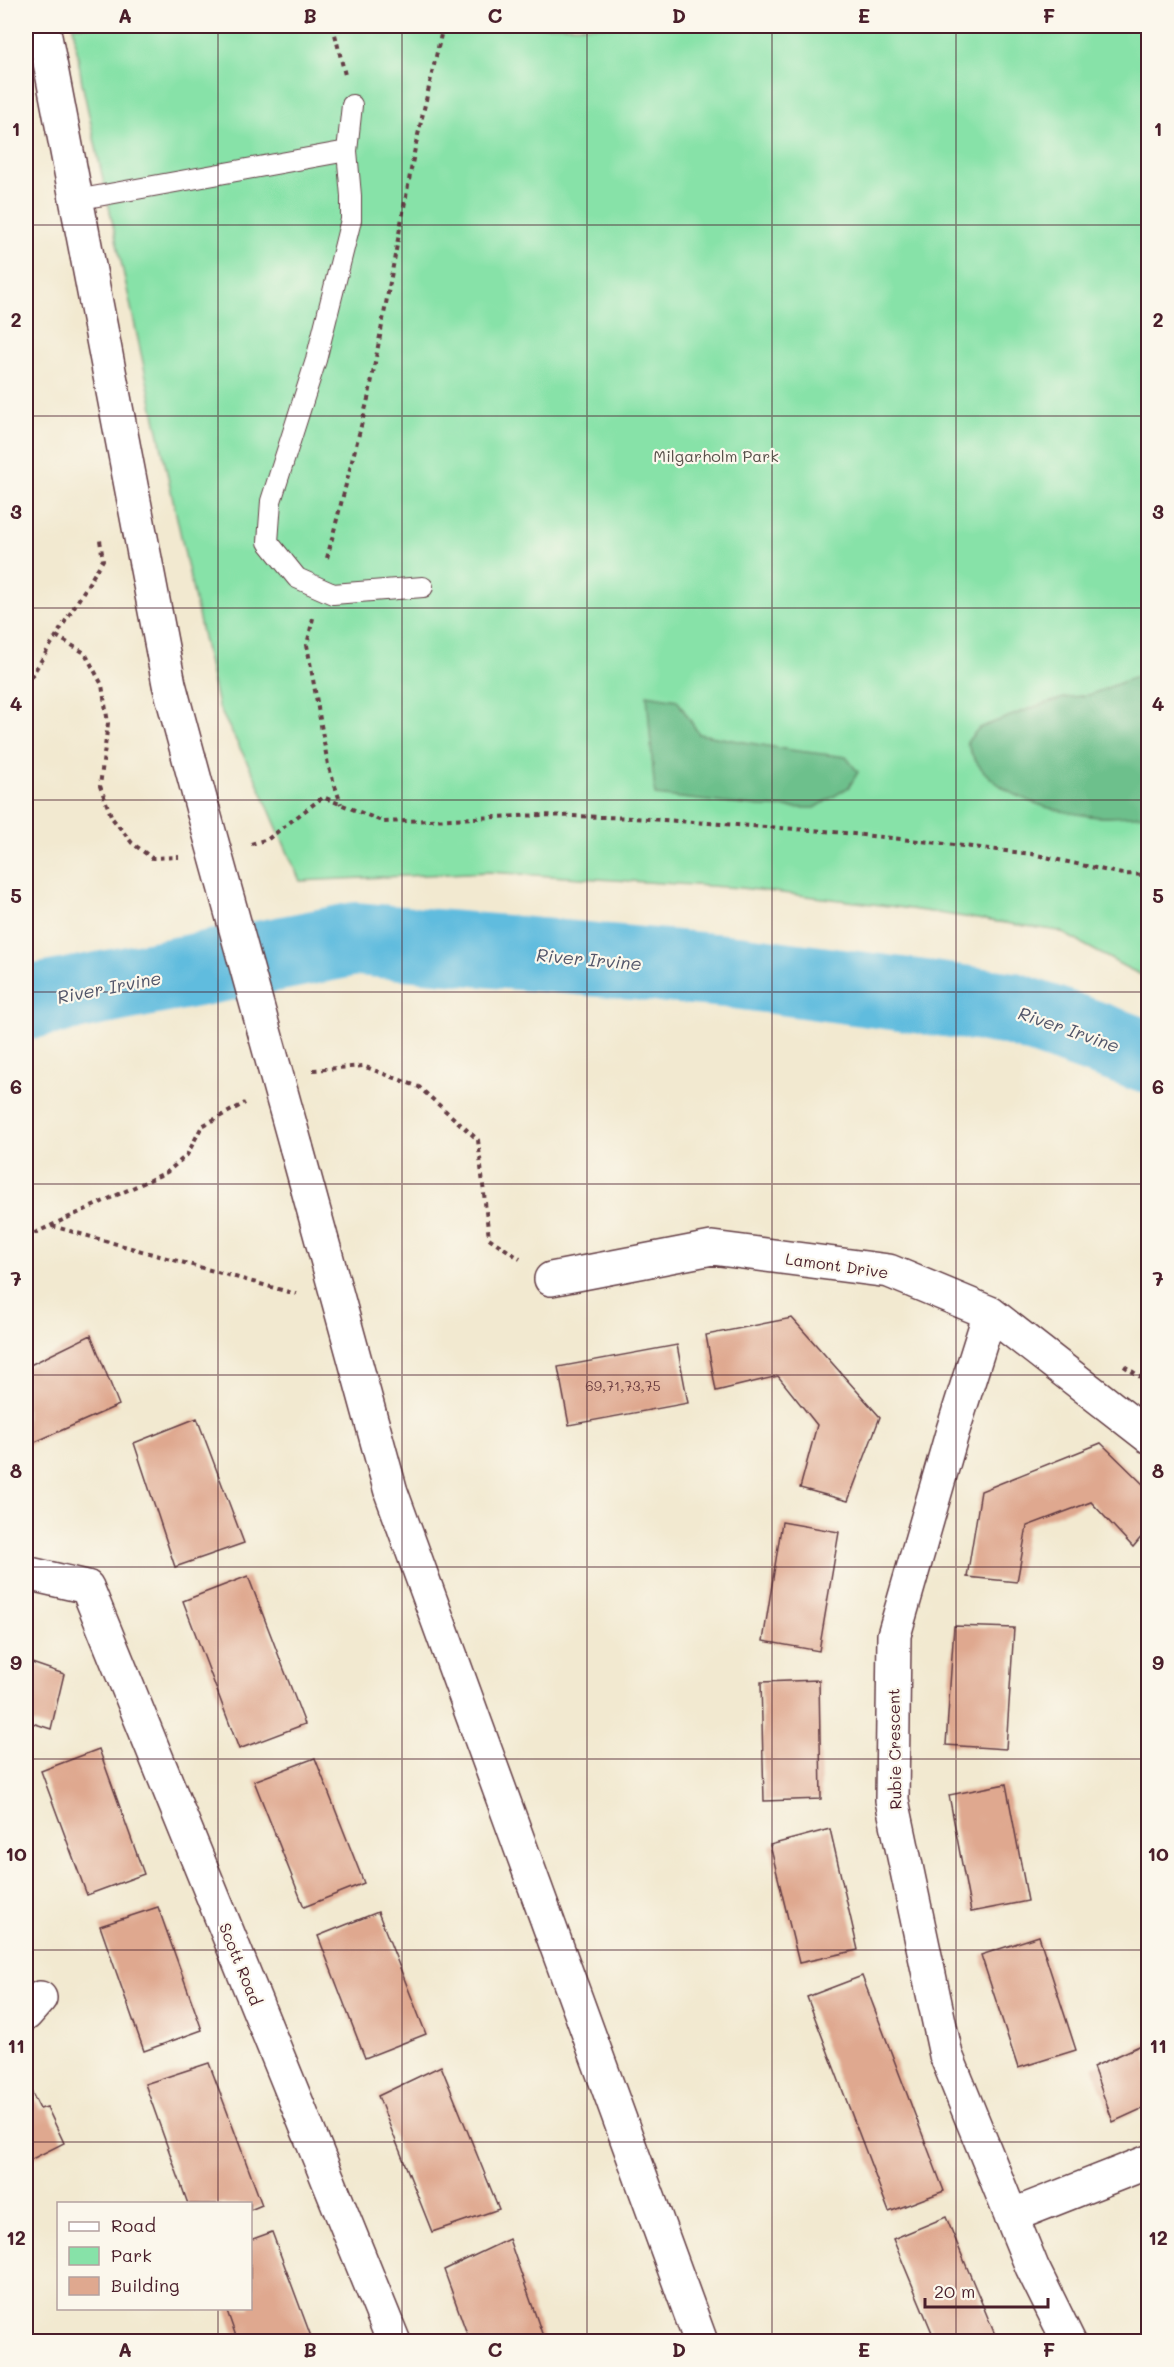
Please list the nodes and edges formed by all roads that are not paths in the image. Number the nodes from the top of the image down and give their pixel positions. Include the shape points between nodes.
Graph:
1 (43, 26) edge
2 (352, 105) road end
3 (347, 151) junction
4 (76, 200) junction
5 (423, 587) dead end
6 (551, 1279) dead end
7 (990, 1313) junction
8 (1149, 1436) edge
9 (26, 1573) edge
10 (1149, 2162) edge
11 (1011, 2216) junction
12 (394, 2342) edge
13 (701, 2342) edge
14 (1069, 2342) edge

1 - 4 street
2 - 3 lane
3 - 4 lane
3 - 5 lane via 351,220 316,360 271,501 268,542 297,578 333,594
4 - 13 street, bridge via 169,684 391,1492
6 - 7 street, Lamont Drive via 712,1248 890,1271
7 - 8 street, Lamont Drive
7 - 11 street, Rubie Crescent via 894,1635 892,1800 946,2055
9 - 12 street, Scott Road via 87,1587
10 - 11 street
11 - 14 street, Rubie Crescent

